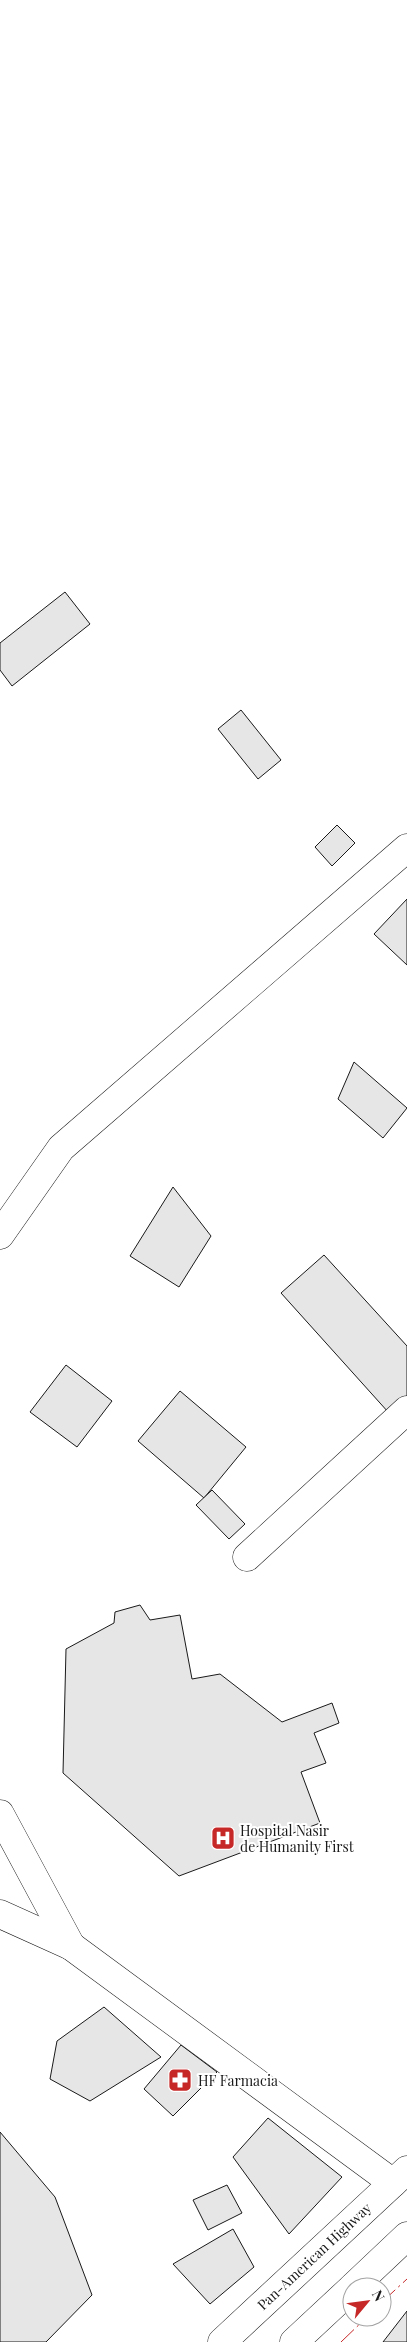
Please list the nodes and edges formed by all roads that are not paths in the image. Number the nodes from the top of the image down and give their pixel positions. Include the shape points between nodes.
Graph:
1 (407, 848) edge
2 (0, 1234) edge
3 (407, 1410) edge
4 (247, 1558) dead end
5 (0, 1814) edge
6 (0, 1914) edge
7 (71, 1946) junction
8 (400, 2177) edge
9 (407, 2236) edge
10 (363, 2277) edge
11 (342, 2296) edge
12 (222, 2342) edge
13 (294, 2342) edge

1 - 2 main road via 61,1148
3 - 4 main road
5 - 7 main road
6 - 7 main road
7 - 8 main road
8 - 12 main road, Pan-American Highway
9 - 10 main road
11 - 13 main road

